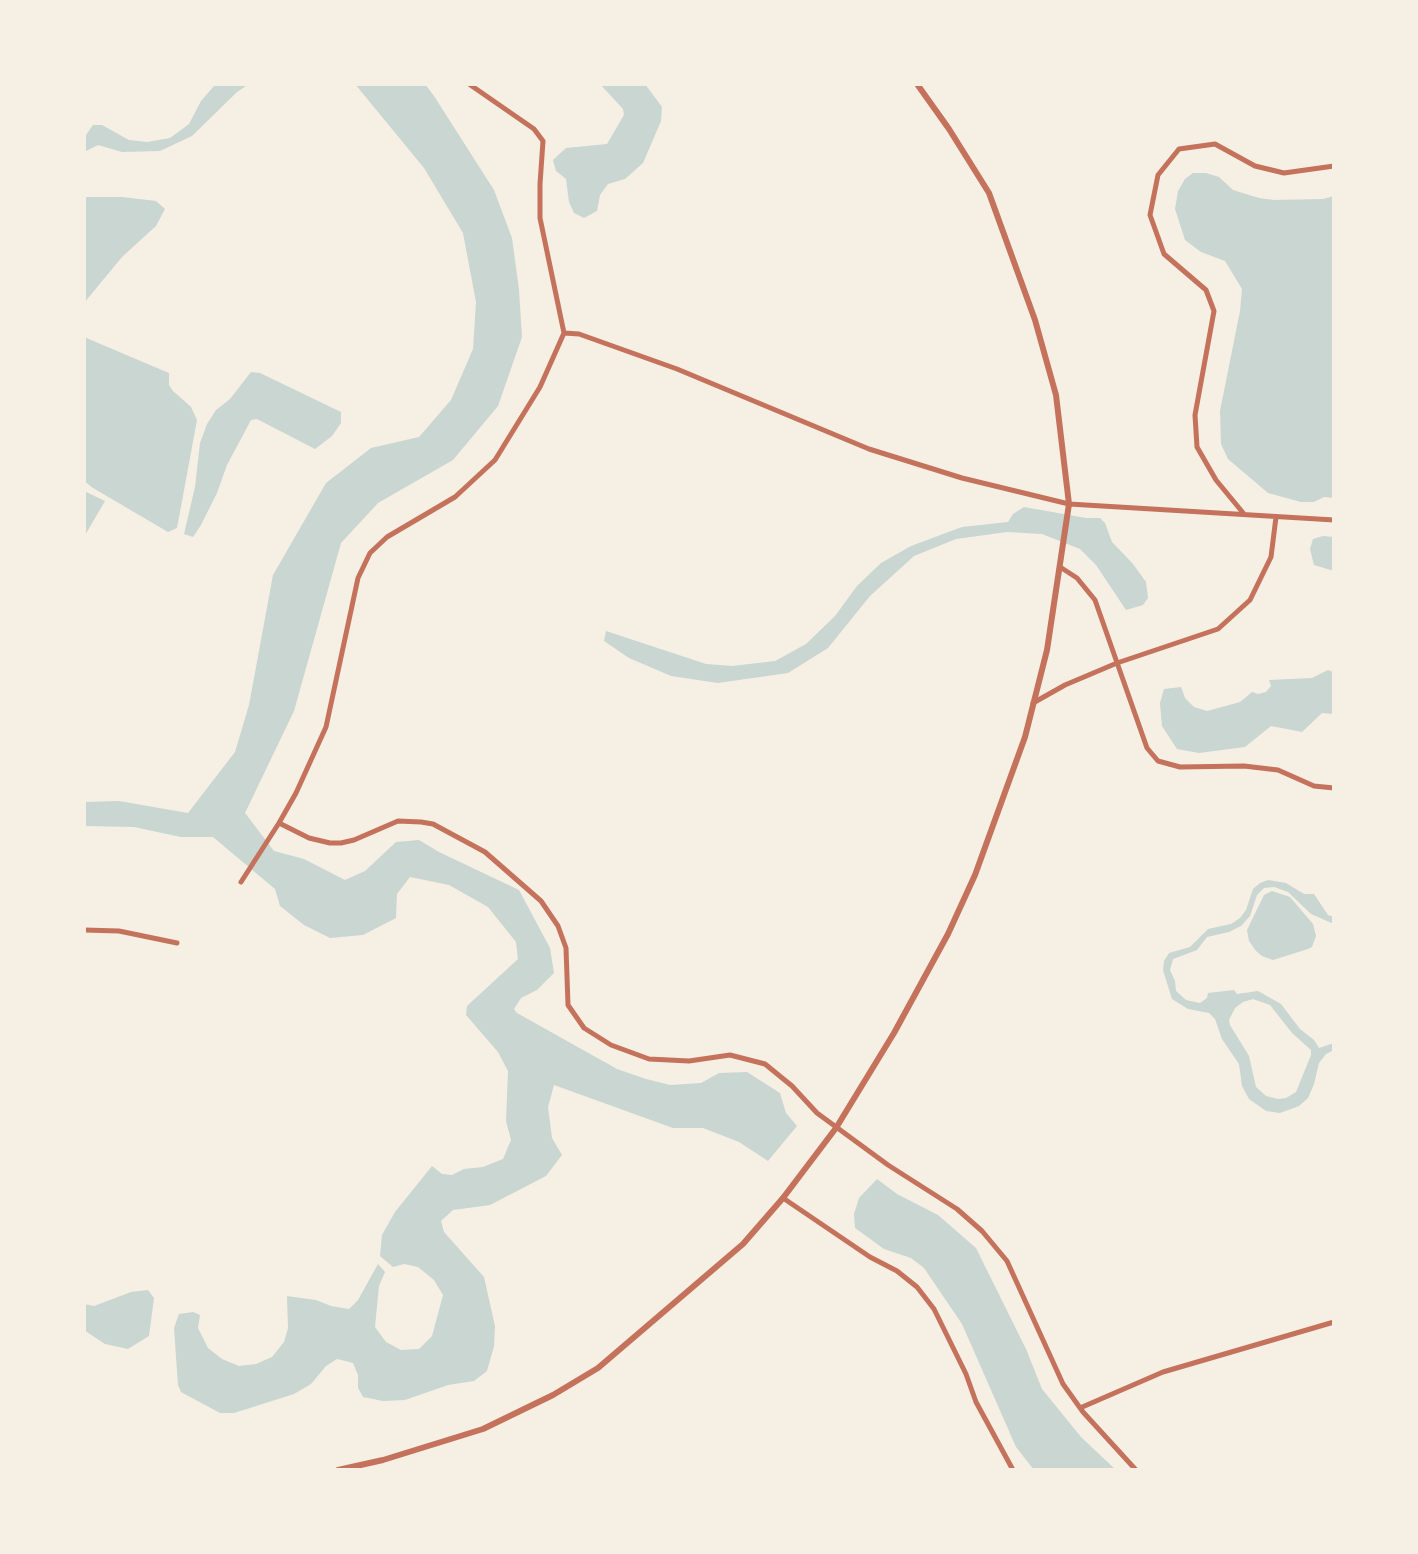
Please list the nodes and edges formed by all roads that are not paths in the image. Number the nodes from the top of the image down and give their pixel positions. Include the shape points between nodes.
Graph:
1 (469, 84) edge
2 (917, 84) edge
3 (1334, 166) edge
4 (564, 333) junction
5 (1069, 504) junction
6 (1244, 514) junction
7 (1276, 517) junction
8 (1334, 520) edge
9 (1060, 567) junction
10 (1117, 663) junction
11 (1033, 703) junction
12 (1334, 788) edge
13 (279, 822) junction
14 (241, 882) dead end
15 (84, 930) edge
16 (177, 943) dead end
17 (836, 1128) junction
18 (783, 1198) junction
19 (1334, 1322) edge
20 (1080, 1408) junction
21 (338, 1470) edge
22 (1013, 1470) edge
23 (1136, 1470) edge

1 - 4 street via 534,129 542,141 540,218
2 - 5 street via 989,193 1035,320 1056,395
3 - 6 street via 1284,173 1255,166 1215,144 1179,149 1158,175 1150,215 1164,254 1206,290 1214,311 1195,415 1197,447
4 - 5 street via 579,334 677,369 869,449
4 - 13 street via 540,387 495,460 455,498 387,537 370,553 358,578 326,727
5 - 6 street
5 - 9 street
6 - 7 street
7 - 8 street
7 - 10 street via 1271,557 1250,600 1218,629
9 - 10 street via 1077,578 1095,600
9 - 11 street
10 - 11 street
10 - 12 street via 1147,748 1158,761 1180,767 1278,770 1314,786
11 - 17 street via 998,815 953,923
13 - 14 street
13 - 17 street via 330,843 398,821 421,822 485,852 541,901 558,926 566,948 568,1005 583,1028 649,1059 730,1055 765,1064
15 - 16 street via 119,931
17 - 18 street
17 - 20 street via 957,1209 982,1231 1007,1261 1056,1371
18 - 21 street via 743,1244 598,1368 483,1429
18 - 22 street via 917,1287 934,1309
19 - 20 street via 1163,1372
20 - 23 street

